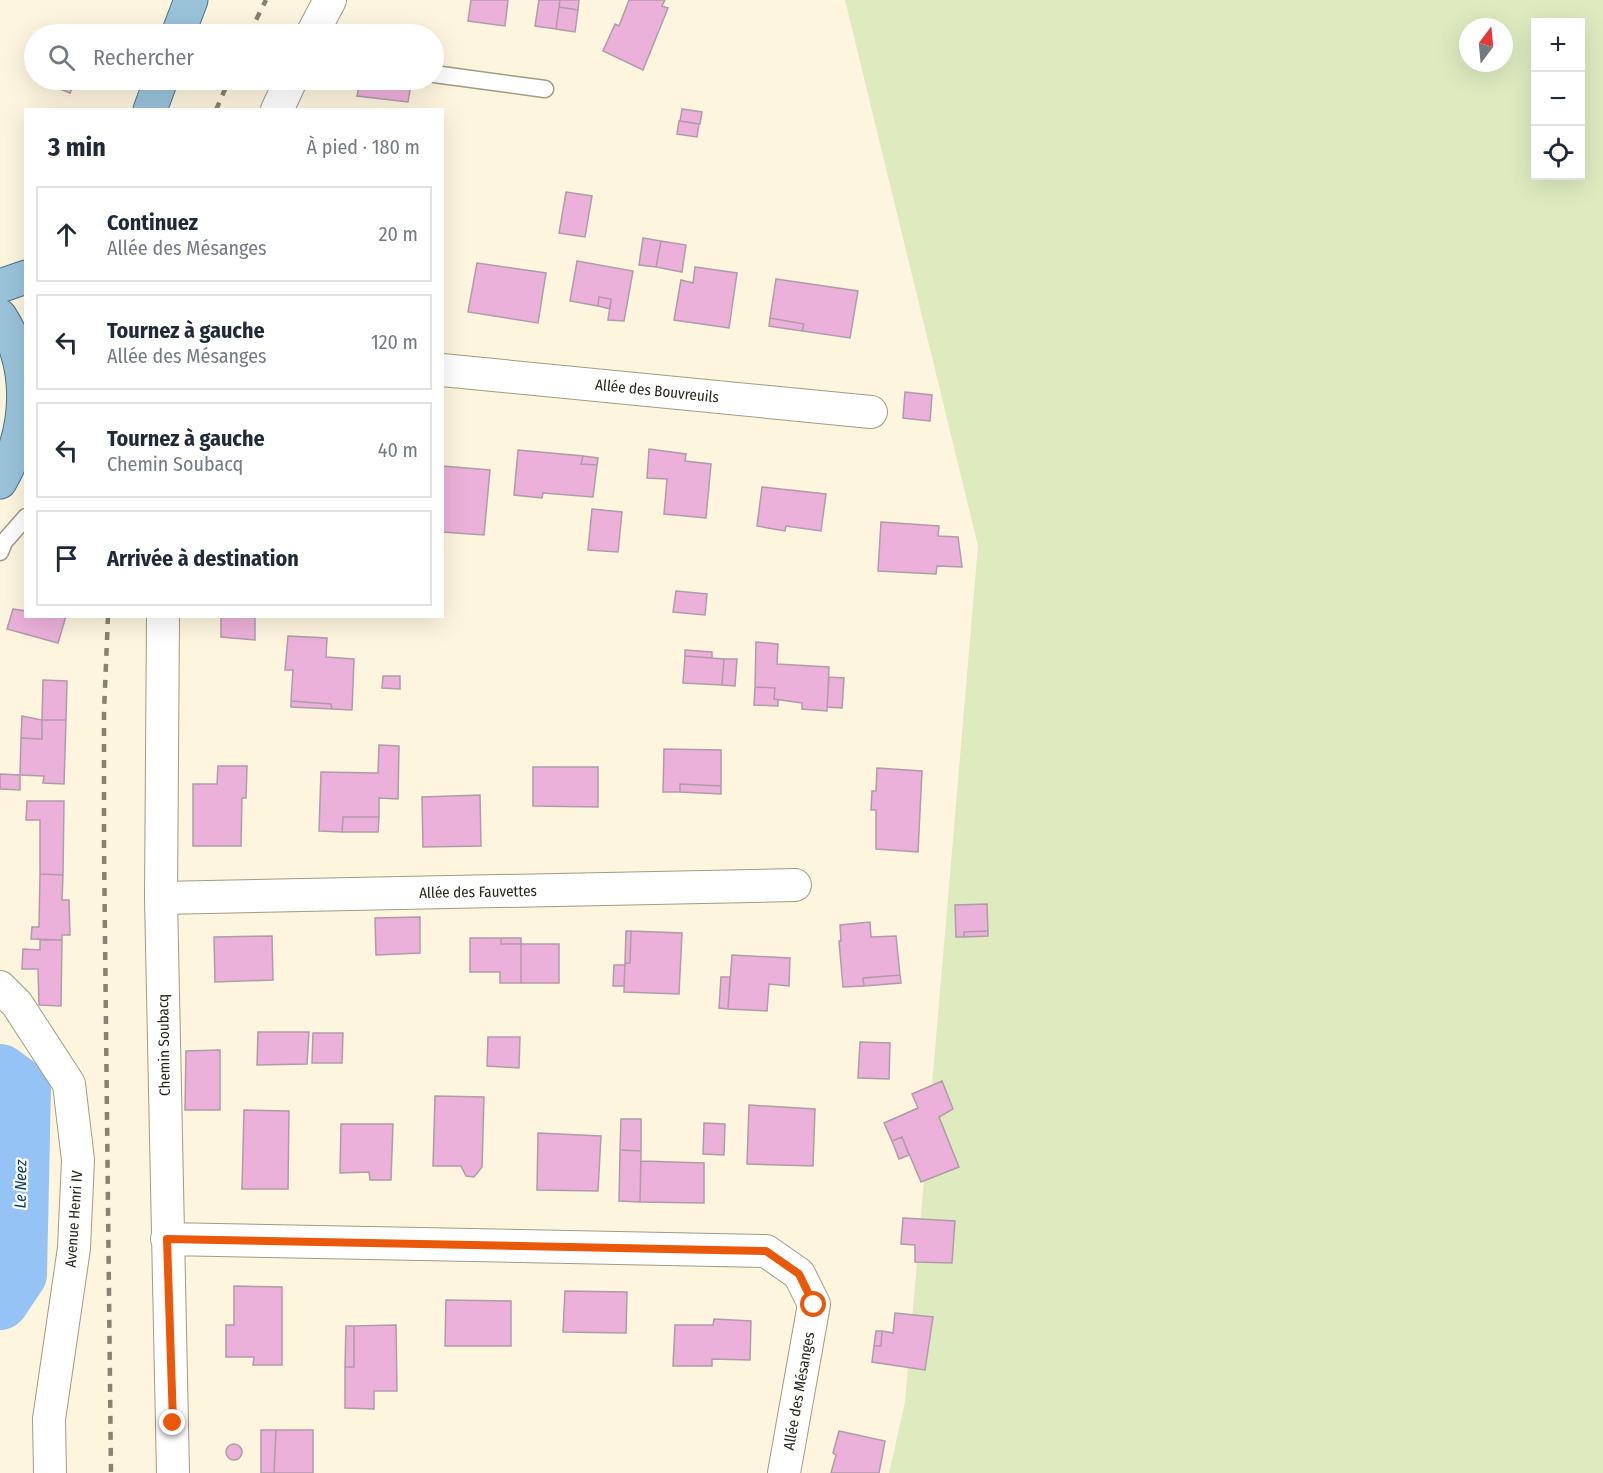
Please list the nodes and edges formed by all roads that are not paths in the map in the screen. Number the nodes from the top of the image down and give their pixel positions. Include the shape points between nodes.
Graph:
1 (191, 0) edge
2 (330, 0) edge
3 (182, 24) edge
4 (317, 24) edge
5 (444, 75) edge
6 (545, 89) dead end
7 (157, 90) edge
8 (286, 90) edge
9 (151, 108) edge
10 (278, 108) edge
11 (24, 277) edge
12 (0, 286) edge
13 (0, 316) edge
14 (444, 370) edge
15 (24, 371) edge
16 (24, 405) edge
17 (871, 412) dead end
18 (23, 433) edge
19 (0, 482) edge
20 (24, 520) edge
21 (0, 552) edge
22 (163, 618) edge
23 (795, 885) dead end
24 (161, 898) junction
25 (0, 987) edge
26 (167, 1239) junction
27 (780, 1471) edge
28 (50, 1473) edge
29 (173, 1473) edge

1 - 3 main road
2 - 4 street
5 - 6 lane
7 - 9 main road
8 - 10 street
11 - 12 main road
13 - 15 main road via 18,350
14 - 17 street, Allée des Bouvreuils
16 - 18 main road
18 - 19 main road
20 - 21 lane
22 - 24 street, Chemin Soubacq
23 - 24 street, Allée des Fauvettes
24 - 26 street, Chemin Soubacq
25 - 28 street, Avenue Henri IV via 17,1004 69,1084 78,1160 74,1248 49,1419
26 - 27 street, Allée des Mésanges via 766,1251 799,1274 814,1305
26 - 29 street, Chemin Soubacq

